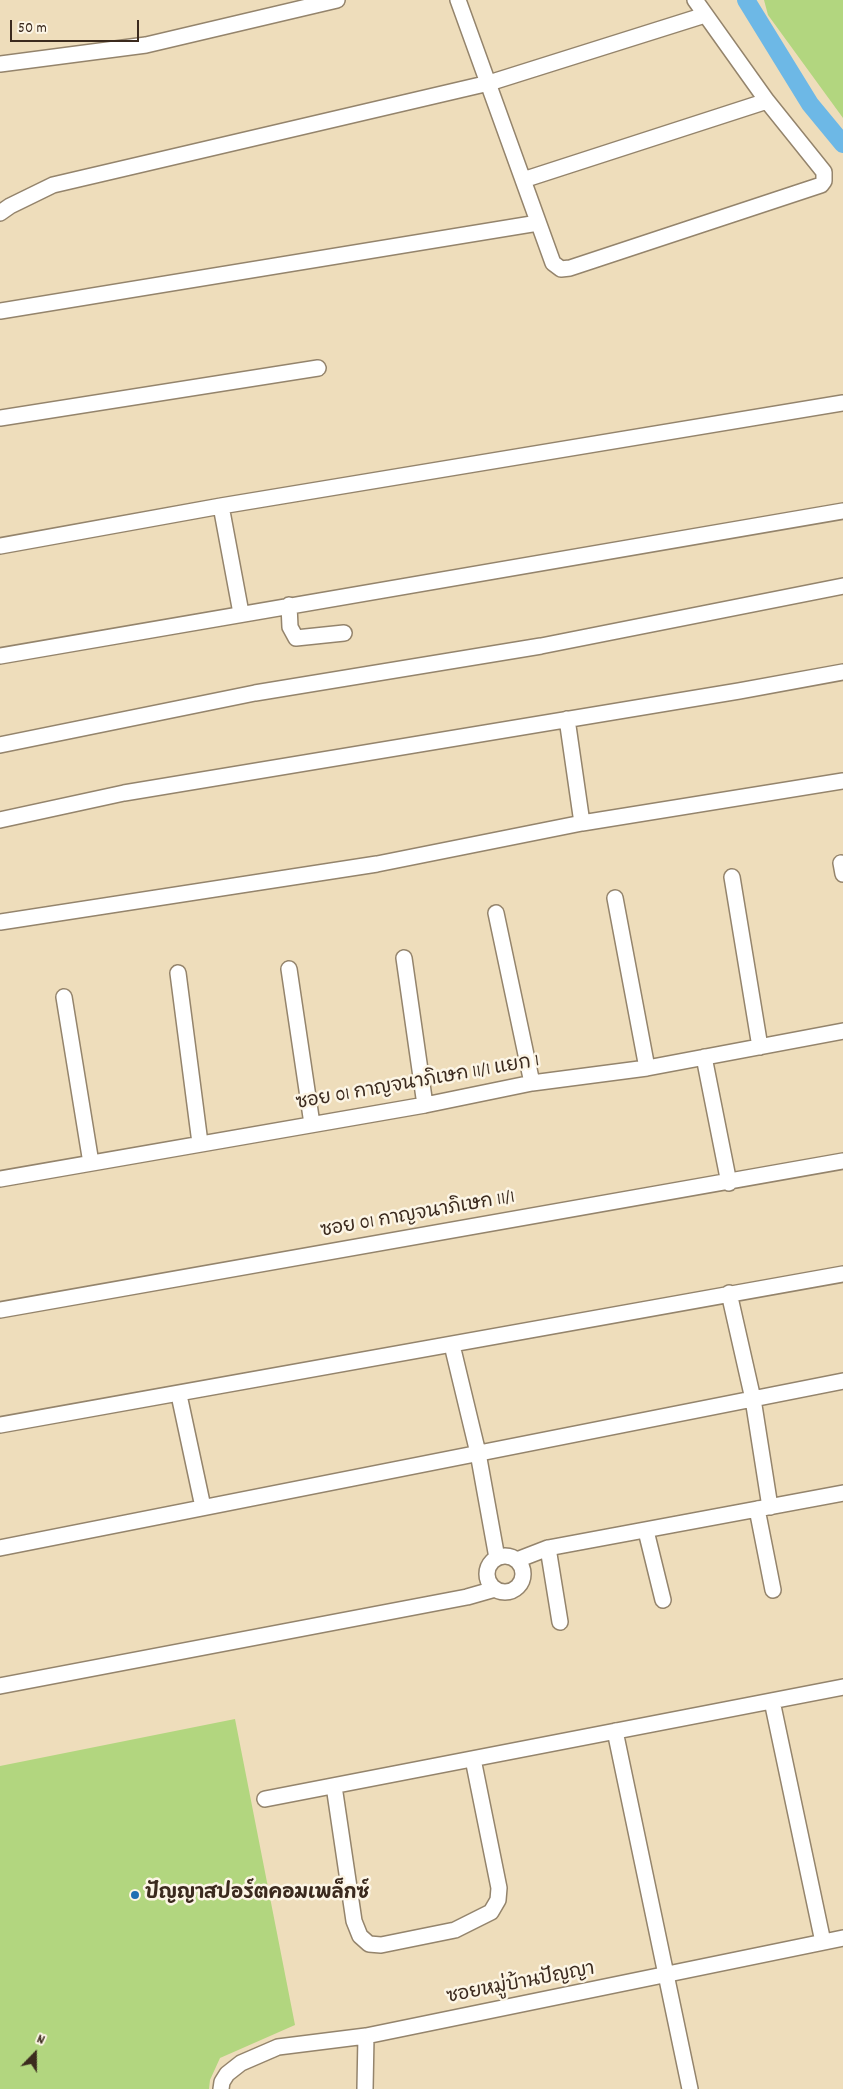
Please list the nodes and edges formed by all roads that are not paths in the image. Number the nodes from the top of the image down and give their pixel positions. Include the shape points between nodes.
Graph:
1 (337, 0) edge
2 (458, 0) edge
3 (695, 0) edge
4 (705, 15) junction
5 (0, 64) edge
6 (488, 83) junction
7 (767, 101) junction
8 (523, 180) junction
9 (0, 213) edge
10 (538, 223) junction
11 (0, 311) edge
12 (318, 368) dead end
13 (843, 403) edge
14 (0, 418) edge
15 (222, 506) junction
16 (843, 511) edge
17 (0, 546) edge
18 (843, 586) edge
19 (288, 605) junction
20 (241, 613) junction
21 (344, 634) dead end
22 (0, 656) edge
23 (843, 672) edge
24 (567, 720) junction
25 (0, 745) edge
26 (843, 781) edge
27 (0, 820) edge
28 (582, 823) junction
29 (732, 877) dead end
30 (615, 898) dead end
31 (496, 913) dead end
32 (0, 922) edge
33 (404, 958) dead end
34 (290, 969) dead end
35 (178, 973) dead end
36 (64, 997) dead end
37 (843, 1031) edge
38 (760, 1047) junction
39 (704, 1058) junction
40 (647, 1068) junction
41 (532, 1083) junction
42 (425, 1105) junction
43 (312, 1124) junction
44 (200, 1143) junction
45 (843, 1161) edge
46 (91, 1164) junction
47 (0, 1179) edge
48 (729, 1183) junction
49 (843, 1274) edge
50 (729, 1293) junction
51 (0, 1310) edge
52 (452, 1346) junction
53 (843, 1381) edge
54 (179, 1395) junction
55 (753, 1398) junction
56 (0, 1425) edge
57 (478, 1453) junction
58 (843, 1492) edge
59 (203, 1507) junction
60 (763, 1508) junction
61 (646, 1531) junction
62 (0, 1548) edge
63 (548, 1548) junction
64 (497, 1558) junction
65 (516, 1560) junction
66 (495, 1588) junction
67 (773, 1590) dead end
68 (663, 1600) dead end
69 (560, 1622) dead end
70 (0, 1686) edge
71 (843, 1687) edge
72 (772, 1701) junction
73 (615, 1731) junction
74 (472, 1759) junction
75 (334, 1786) junction
76 (265, 1799) dead end
77 (843, 1938) edge
78 (823, 1942) junction
79 (667, 1976) junction
80 (366, 2036) junction
81 (221, 2089) edge
82 (365, 2089) edge
83 (690, 2089) edge

1 - 5 street via 146,45
2 - 6 street
3 - 4 street
4 - 6 street
4 - 7 street
6 - 8 street
6 - 9 street via 53,186
7 - 8 street
7 - 10 street via 824,172 821,185 570,268 561,269 553,263
8 - 10 street
10 - 11 street
12 - 14 street
13 - 15 street
15 - 17 street
15 - 20 street
16 - 19 street
18 - 25 street via 541,646 255,693
19 - 20 street
19 - 21 street via 290,627 296,638
20 - 22 street
23 - 24 street
24 - 27 street via 124,793
24 - 28 street
26 - 28 street
28 - 32 street via 377,864
29 - 38 street
30 - 40 street
31 - 41 street
33 - 42 street
34 - 43 street
35 - 44 street
36 - 46 street
37 - 38 street, ซอย 01 กาญจนาภิเษก 11/1 แยก 1
38 - 39 street, ซอย 01 กาญจนาภิเษก 11/1 แยก 1
39 - 40 street, ซอย 01 กาญจนาภิเษก 11/1 แยก 1
39 - 48 street
40 - 41 street, ซอย 01 กาญจนาภิเษก 11/1 แยก 1
41 - 42 street, ซอย 01 กาญจนาภิเษก 11/1 แยก 1
42 - 43 street, ซอย 01 กาญจนาภิเษก 11/1 แยก 1
43 - 44 street, ซอย 01 กาญจนาภิเษก 11/1 แยก 1
44 - 46 street, ซอย 01 กาญจนาภิเษก 11/1 แยก 1
45 - 48 street, ซอย 01 กาญจนาภิเษก 11/1
46 - 47 street, ซอย 01 กาญจนาภิเษก 11/1 แยก 1
48 - 51 street, ซอย 01 กาญจนาภิเษก 11/1
49 - 50 street
50 - 52 street
50 - 55 street
52 - 54 street
52 - 57 street
53 - 55 street
54 - 56 street
54 - 59 street
55 - 57 street
55 - 60 street
57 - 59 street
57 - 64 street
58 - 60 street
59 - 62 street
60 - 61 street
60 - 67 street
61 - 63 street
61 - 68 street
63 - 65 street
63 - 69 street
64 - 65 street via 504,1556
64 - 66 street via 491,1562 487,1576
65 - 66 street via 522,1566 523,1574 517,1588 510,1591
66 - 70 street via 467,1597
71 - 72 street
72 - 73 street
72 - 78 street
73 - 74 street
73 - 79 street
74 - 75 street
74 - 75 street via 498,1900 491,1912 455,1930 381,1945 369,1944 360,1936 354,1921
75 - 76 street
77 - 78 street, ซอยหมู่บ้านปัญญา
78 - 79 street, ซอยหมู่บ้านปัญญา
79 - 80 street, ซอยหมู่บ้านปัญญา
79 - 83 street
80 - 81 street, ซอยหมู่บ้านปัญญา via 278,2047 241,2063 228,2074
80 - 82 street

